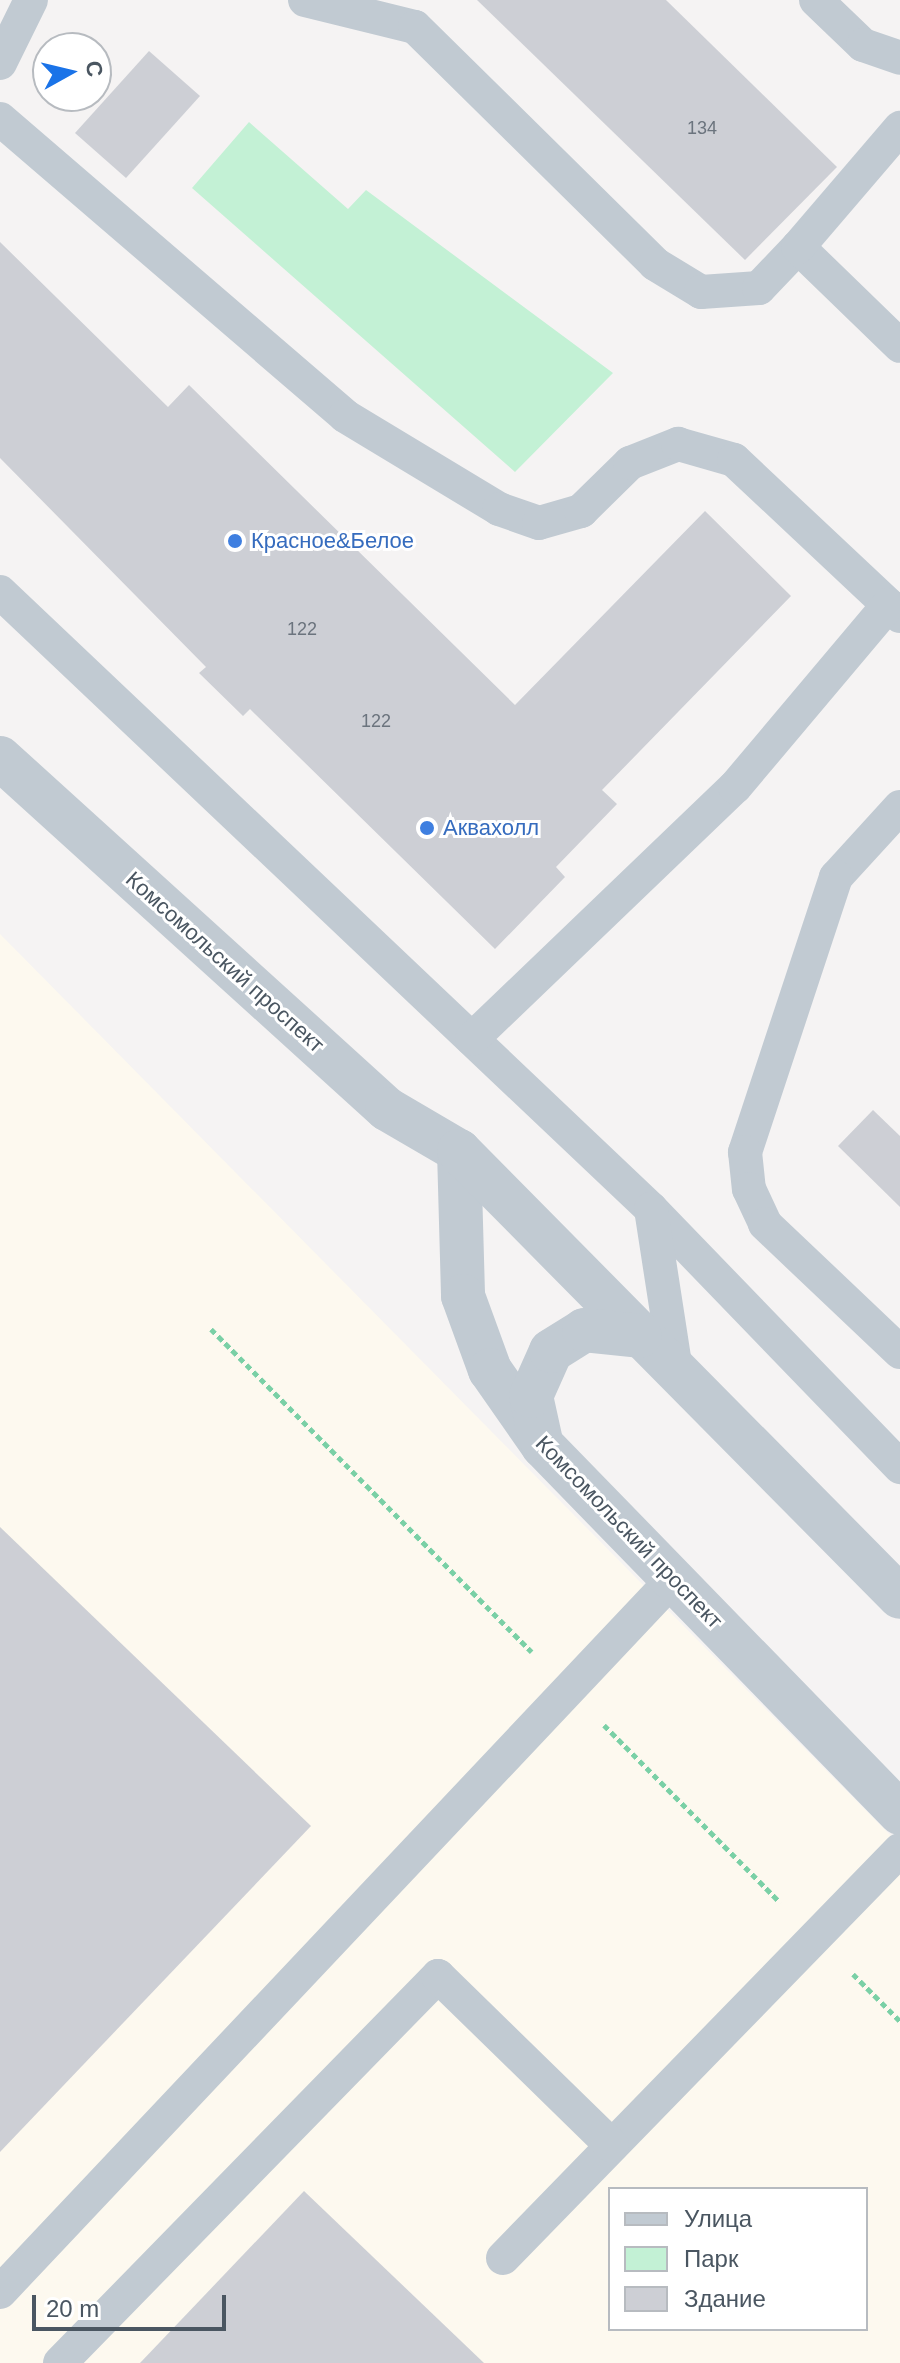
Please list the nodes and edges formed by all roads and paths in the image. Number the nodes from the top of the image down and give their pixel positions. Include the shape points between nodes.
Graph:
1 (31, 0) edge
2 (305, 0) edge
3 (816, 0) edge
4 (900, 58) edge
5 (0, 63) edge
6 (0, 119) edge
7 (900, 128) edge
8 (798, 247) junction
9 (900, 346) edge
10 (0, 592) edge
11 (894, 610) edge
12 (4, 769) edge
13 (900, 807) edge
14 (472, 1039) junction
15 (459, 1151) junction
16 (651, 1209) junction
17 (640, 1336) junction
18 (900, 1352) edge
19 (676, 1370) junction
20 (543, 1446) junction
21 (900, 1467) edge
22 (673, 1579) junction
23 (900, 1597) edge
24 (900, 1813) edge
25 (900, 1850) edge
26 (612, 2146) junction
27 (503, 2258) dead end
28 (0, 2292) edge
29 (60, 2363) edge

1 - 5 lane
2 - 8 lane via 415,27 655,264 701,292 759,288
3 - 4 lane via 863,45
6 - 11 lane via 345,416 499,509 539,523 581,511 630,463 678,444 734,460
7 - 8 lane
8 - 9 lane
10 - 14 lane
11 - 14 lane via 735,787
12 - 15 street, Комсомольский проспект via 387,1109
13 - 18 lane via 836,877 745,1152 749,1189 765,1224
14 - 16 lane
15 - 17 street, Комсомольский проспект
15 - 20 street, Комсомольский проспект via 463,1296 490,1370
16 - 19 lane
16 - 21 lane
17 - 19 street, Комсомольский проспект
17 - 20 street via 584,1330 551,1351 531,1396
19 - 23 street, Комсомольский проспект
20 - 22 street, Комсомольский проспект
22 - 24 street, Комсомольский проспект
22 - 28 lane
25 - 26 lane
26 - 27 lane
26 - 29 lane via 438,1976

